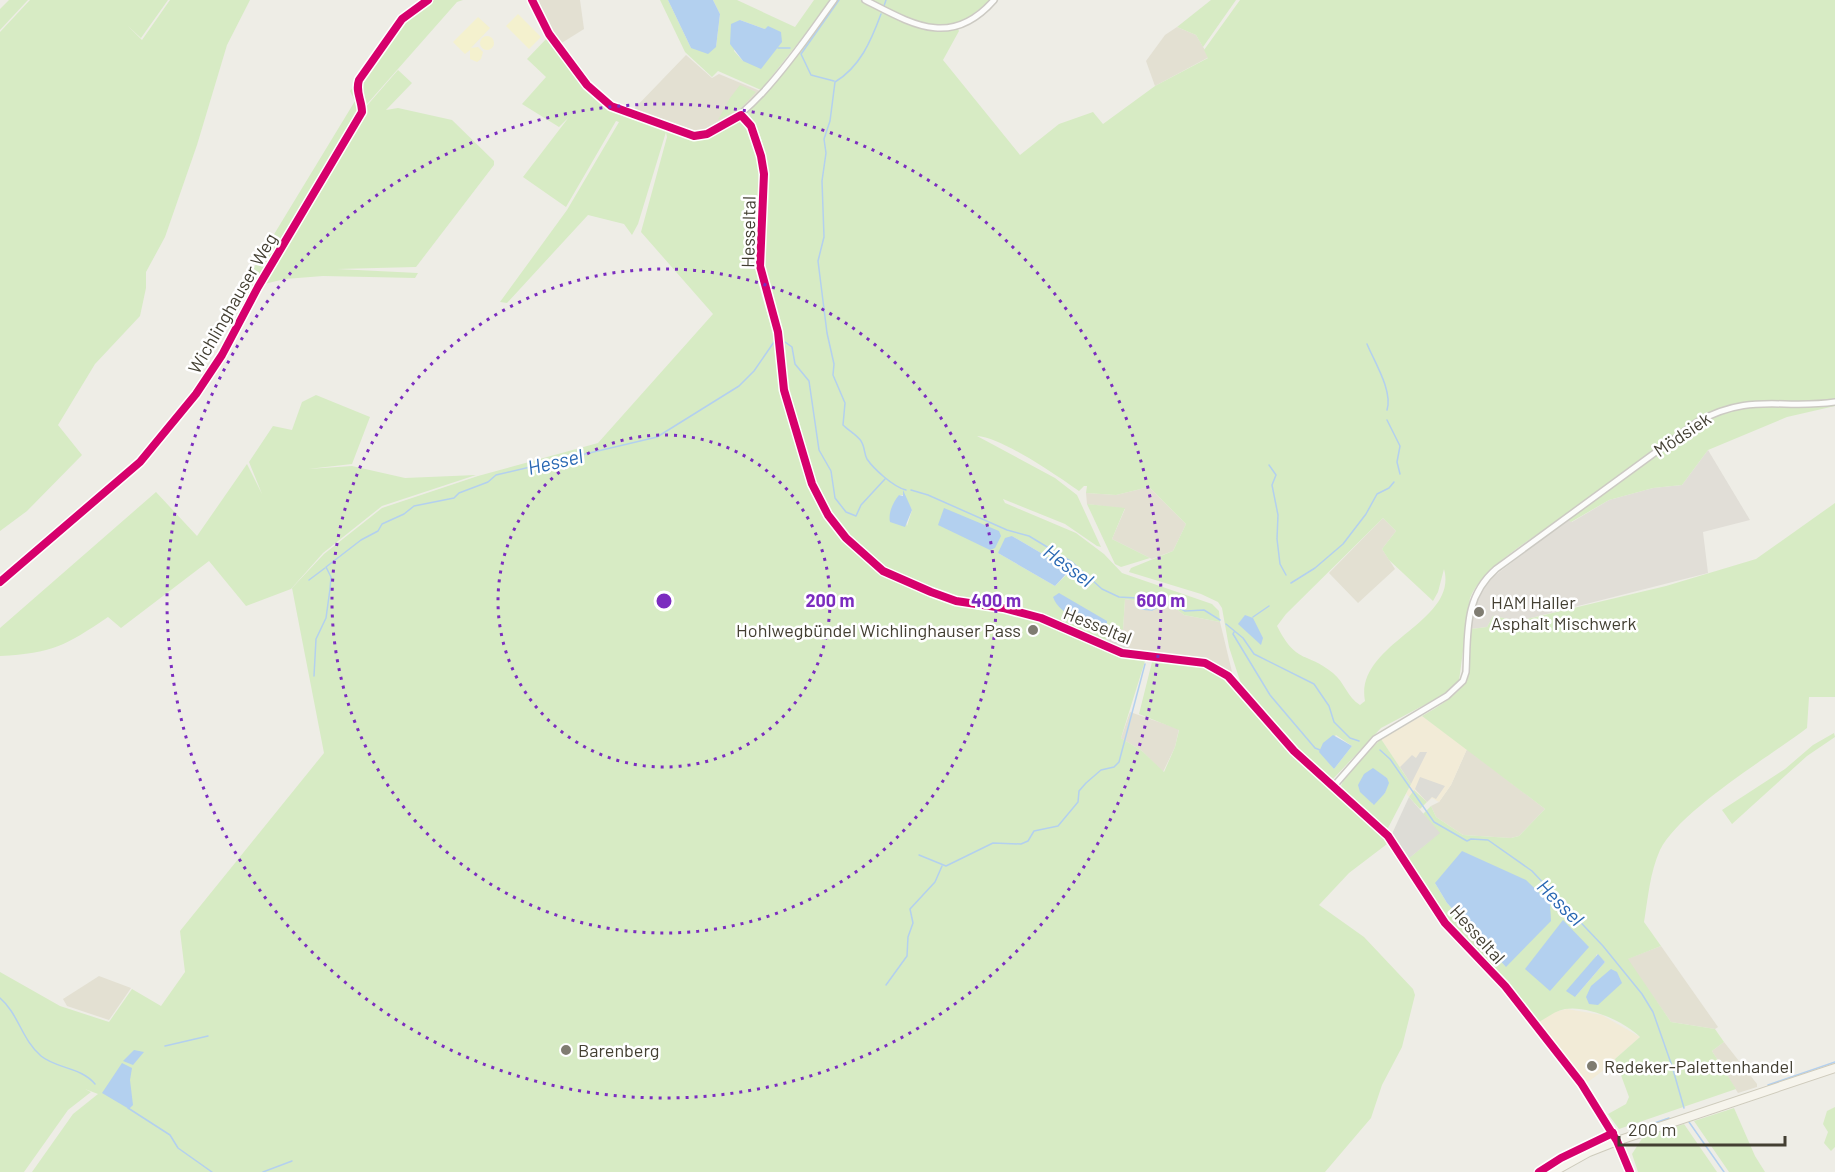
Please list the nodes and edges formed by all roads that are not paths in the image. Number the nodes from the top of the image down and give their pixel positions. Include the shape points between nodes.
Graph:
1 (428, 0) edge
2 (532, 0) edge
3 (834, 0) edge
4 (865, 0) edge
5 (993, 0) edge
6 (741, 115) junction
7 (1835, 402) edge
8 (0, 582) edge
9 (1333, 787) junction
10 (1835, 1068) edge
11 (1617, 1141) junction
12 (1553, 1172) edge
13 (1630, 1172) edge

1 - 8 street, Wichlinghauser Weg via 402,19 360,80 357,92 362,112 258,287 222,356 196,394 140,462
2 - 6 street via 549,34 587,85 611,106 694,136 707,134
3 - 6 street
4 - 5 street via 933,30 966,24
6 - 9 street, Hesseltal via 751,126 762,165 760,266 778,332 784,390 812,484 846,538 883,571 956,601 1041,618 1122,653 1205,663 1220,669 1236,682 1294,752
7 - 9 street, Mödsiek via 1723,408 1697,422 1497,569 1477,589 1471,608 1463,681 1447,696 1375,739
9 - 11 street, Hesseltal via 1388,836 1445,923 1540,1029 1581,1083
10 - 11 main road
11 - 12 main road
11 - 13 street, Hesseltal

